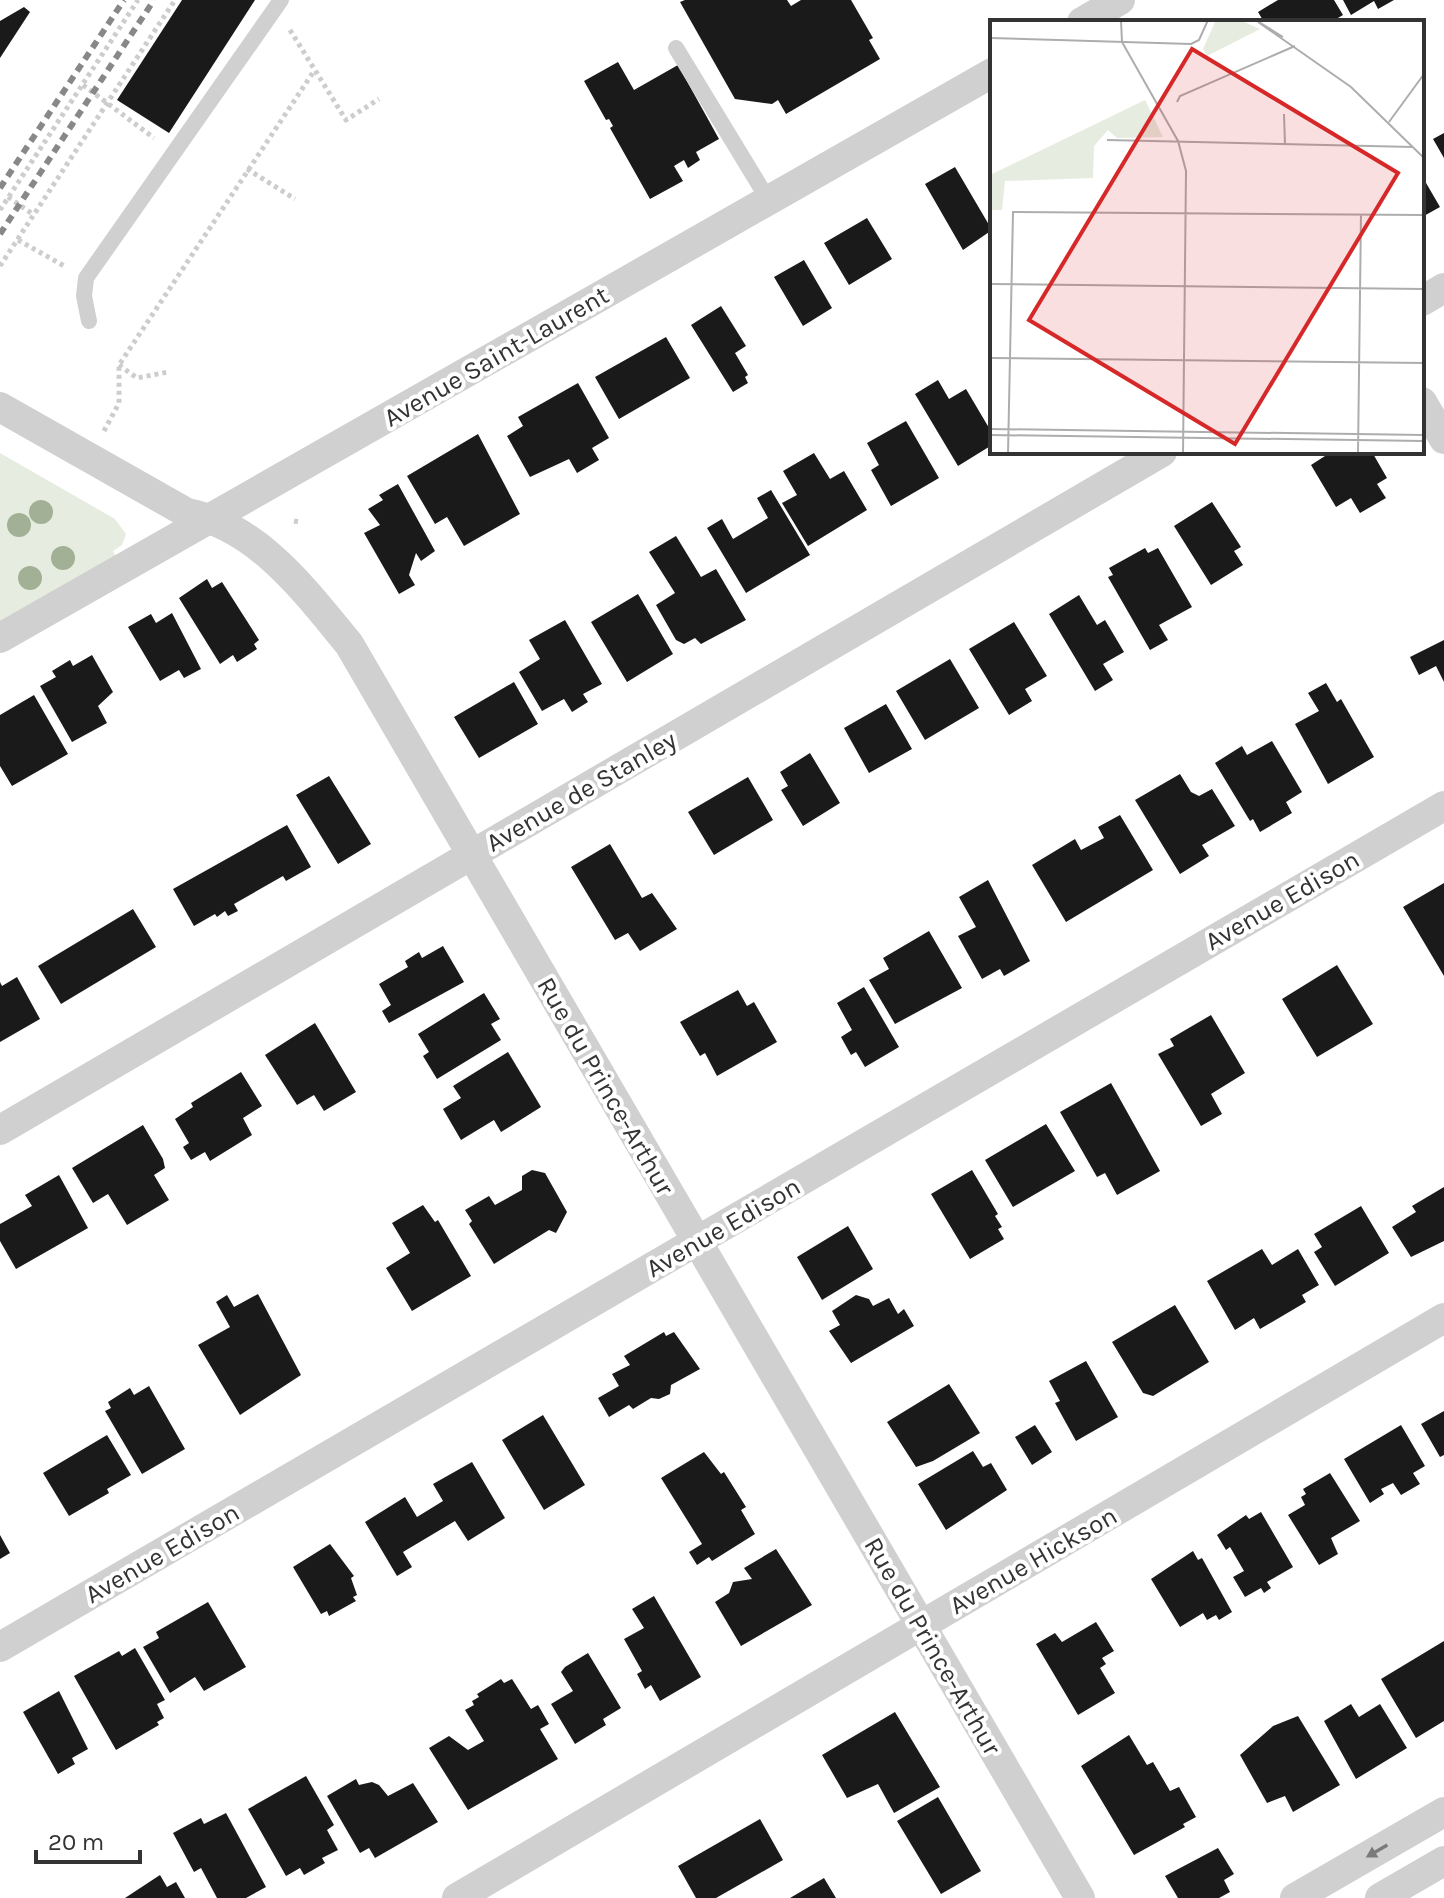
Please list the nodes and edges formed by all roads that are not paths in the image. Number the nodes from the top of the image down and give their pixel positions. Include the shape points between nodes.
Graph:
1 (281, 0) edge
2 (1120, 0) edge
3 (1085, 20) edge
4 (676, 48) dead end
5 (990, 74) edge
6 (769, 201) junction
7 (1444, 288) edge
8 (1424, 300) edge
9 (89, 321) dead end
10 (1424, 405) edge
11 (0, 407) edge
12 (1444, 439) edge
13 (1159, 454) edge
14 (212, 518) junction
15 (0, 638) edge
16 (1444, 806) edge
17 (471, 855) junction
18 (0, 1130) edge
19 (697, 1242) junction
20 (1444, 1318) edge
21 (921, 1626) junction
22 (0, 1647) edge
23 (1444, 1812) edge
24 (1444, 1861) edge
25 (457, 1898) edge
26 (1080, 1898) edge
27 (1295, 1898) edge
28 (1380, 1898) edge

1 - 9 lane via 86,278
2 - 3 street
4 - 6 lane
5 - 6 street, Avenue Saint-Laurent
6 - 14 street, Avenue Saint-Laurent
7 - 8 street
10 - 12 street
11 - 14 street, Rue du Prince-Arthur via 187,513
13 - 17 street, Avenue de Stanley
14 - 15 street, Avenue Saint-Laurent
14 - 17 street, Rue du Prince-Arthur via 287,569 349,644
16 - 19 street, Avenue Edison
17 - 18 street, Avenue de Stanley
17 - 19 street, Rue du Prince-Arthur
19 - 21 street, Rue du Prince-Arthur
19 - 22 street, Avenue Edison
20 - 21 street, Avenue Hickson
21 - 25 street, Avenue Hickson
21 - 26 street, Rue du Prince-Arthur
23 -> 27 street
24 - 28 street

